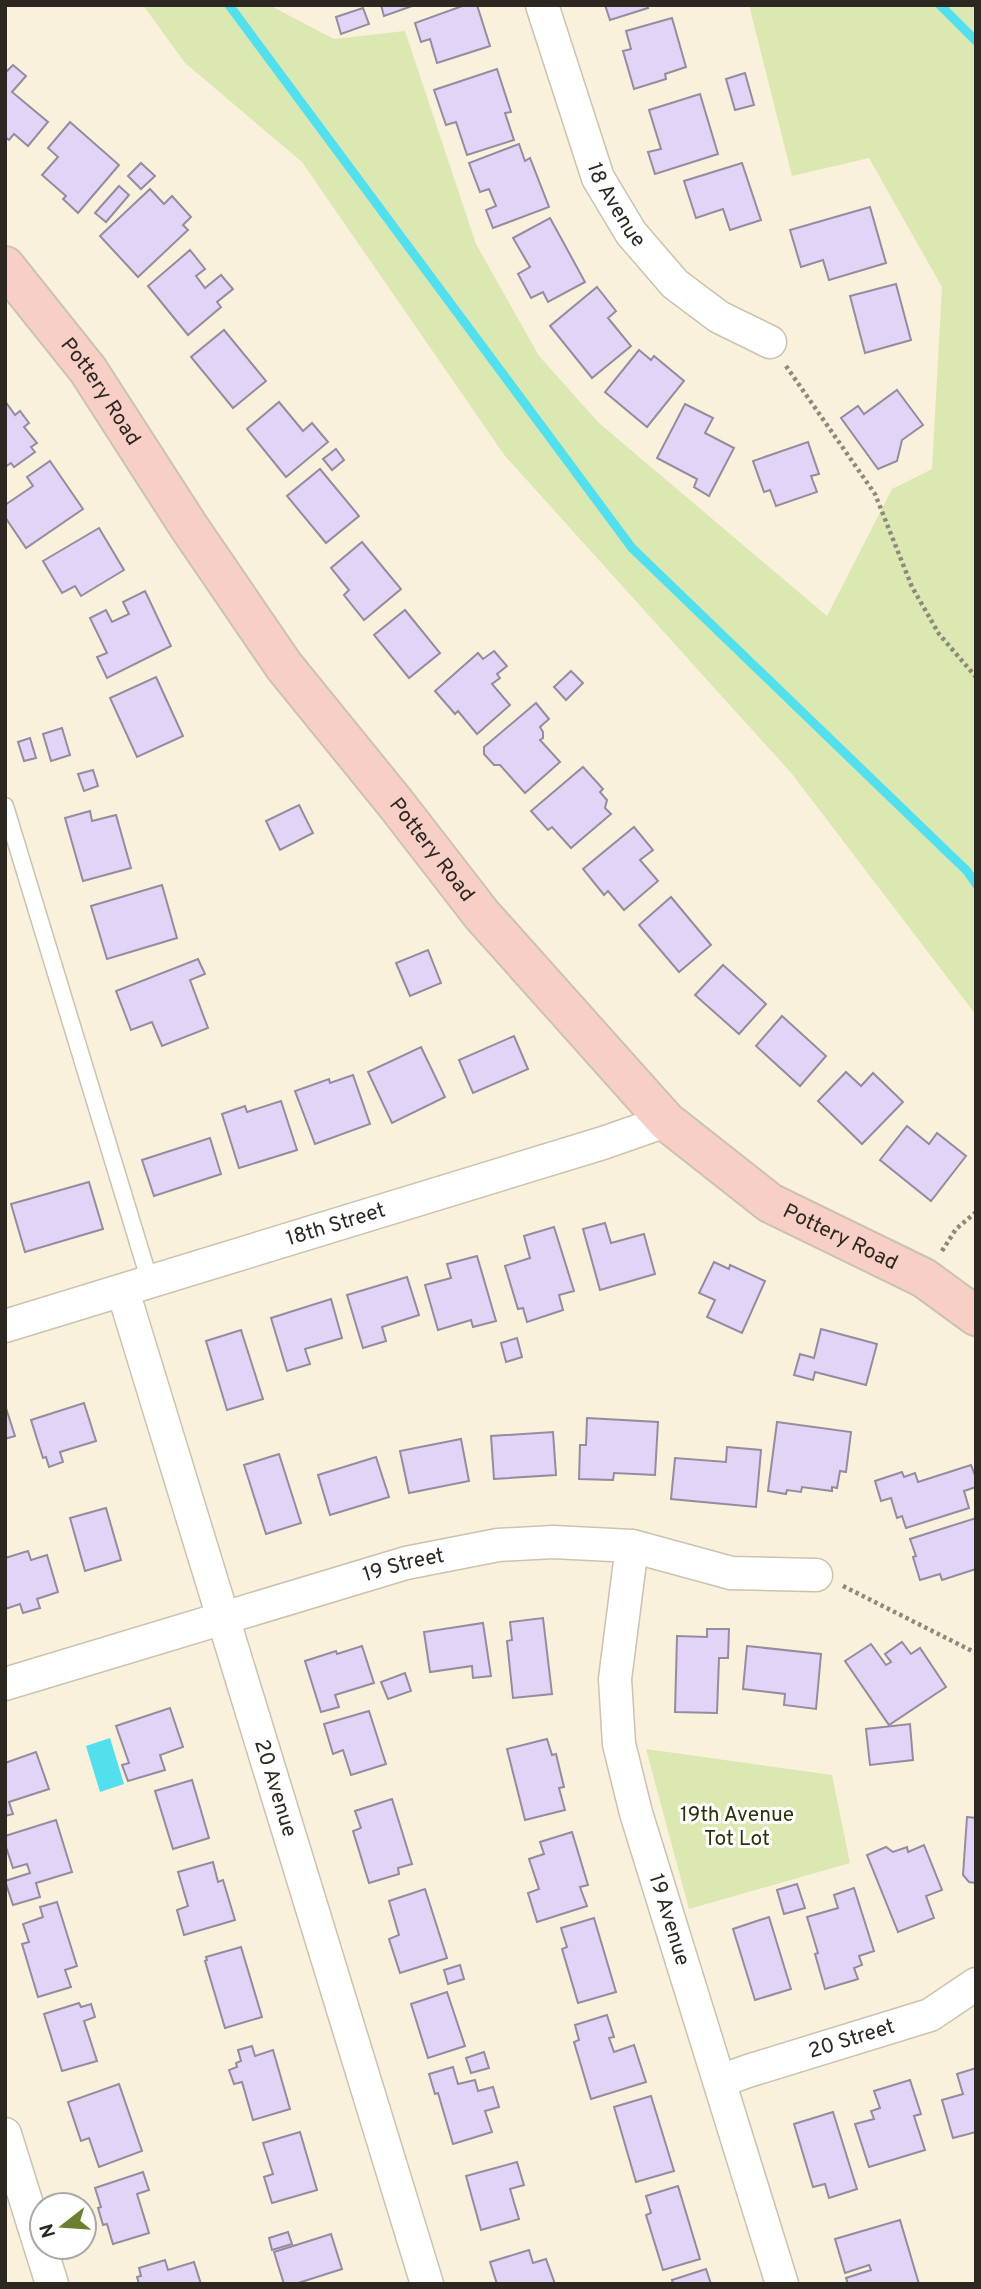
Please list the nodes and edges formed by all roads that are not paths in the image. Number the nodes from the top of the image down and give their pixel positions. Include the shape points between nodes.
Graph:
1 (542, 5) edge
2 (5, 266) edge
3 (770, 342) road end
4 (5, 806) edge
5 (666, 1121) junction
6 (137, 1287) junction
7 (976, 1316) edge
8 (5, 1326) edge
9 (632, 1546) junction
10 (816, 1575) road end
11 (224, 1618) junction
12 (5, 1684) edge
13 (976, 1984) edge
14 (720, 2081) junction
15 (5, 2134) edge
16 (52, 2284) edge
17 (428, 2284) edge
18 (782, 2284) edge

1 - 3 street, 18 Avenue via 598,178 631,233 675,284 719,317
2 - 5 street, Pottery Road via 88,370 284,666 482,915
4 - 6 lane
5 - 6 street, 18th Street
5 - 7 street, Pottery Road via 770,1203 924,1278
6 - 8 street, 18th Street
6 - 11 street, 20 Avenue
9 - 10 street, 19 Street via 731,1573
9 - 11 street, 19 Street via 498,1545 406,1563
9 - 14 street, 19 Avenue via 615,1679 619,1744 636,1813
11 - 12 street, 19 Street
11 - 17 street, 20 Avenue
13 - 14 street, 20 Street via 930,2015
14 - 18 street, 19 Avenue
15 - 16 street

